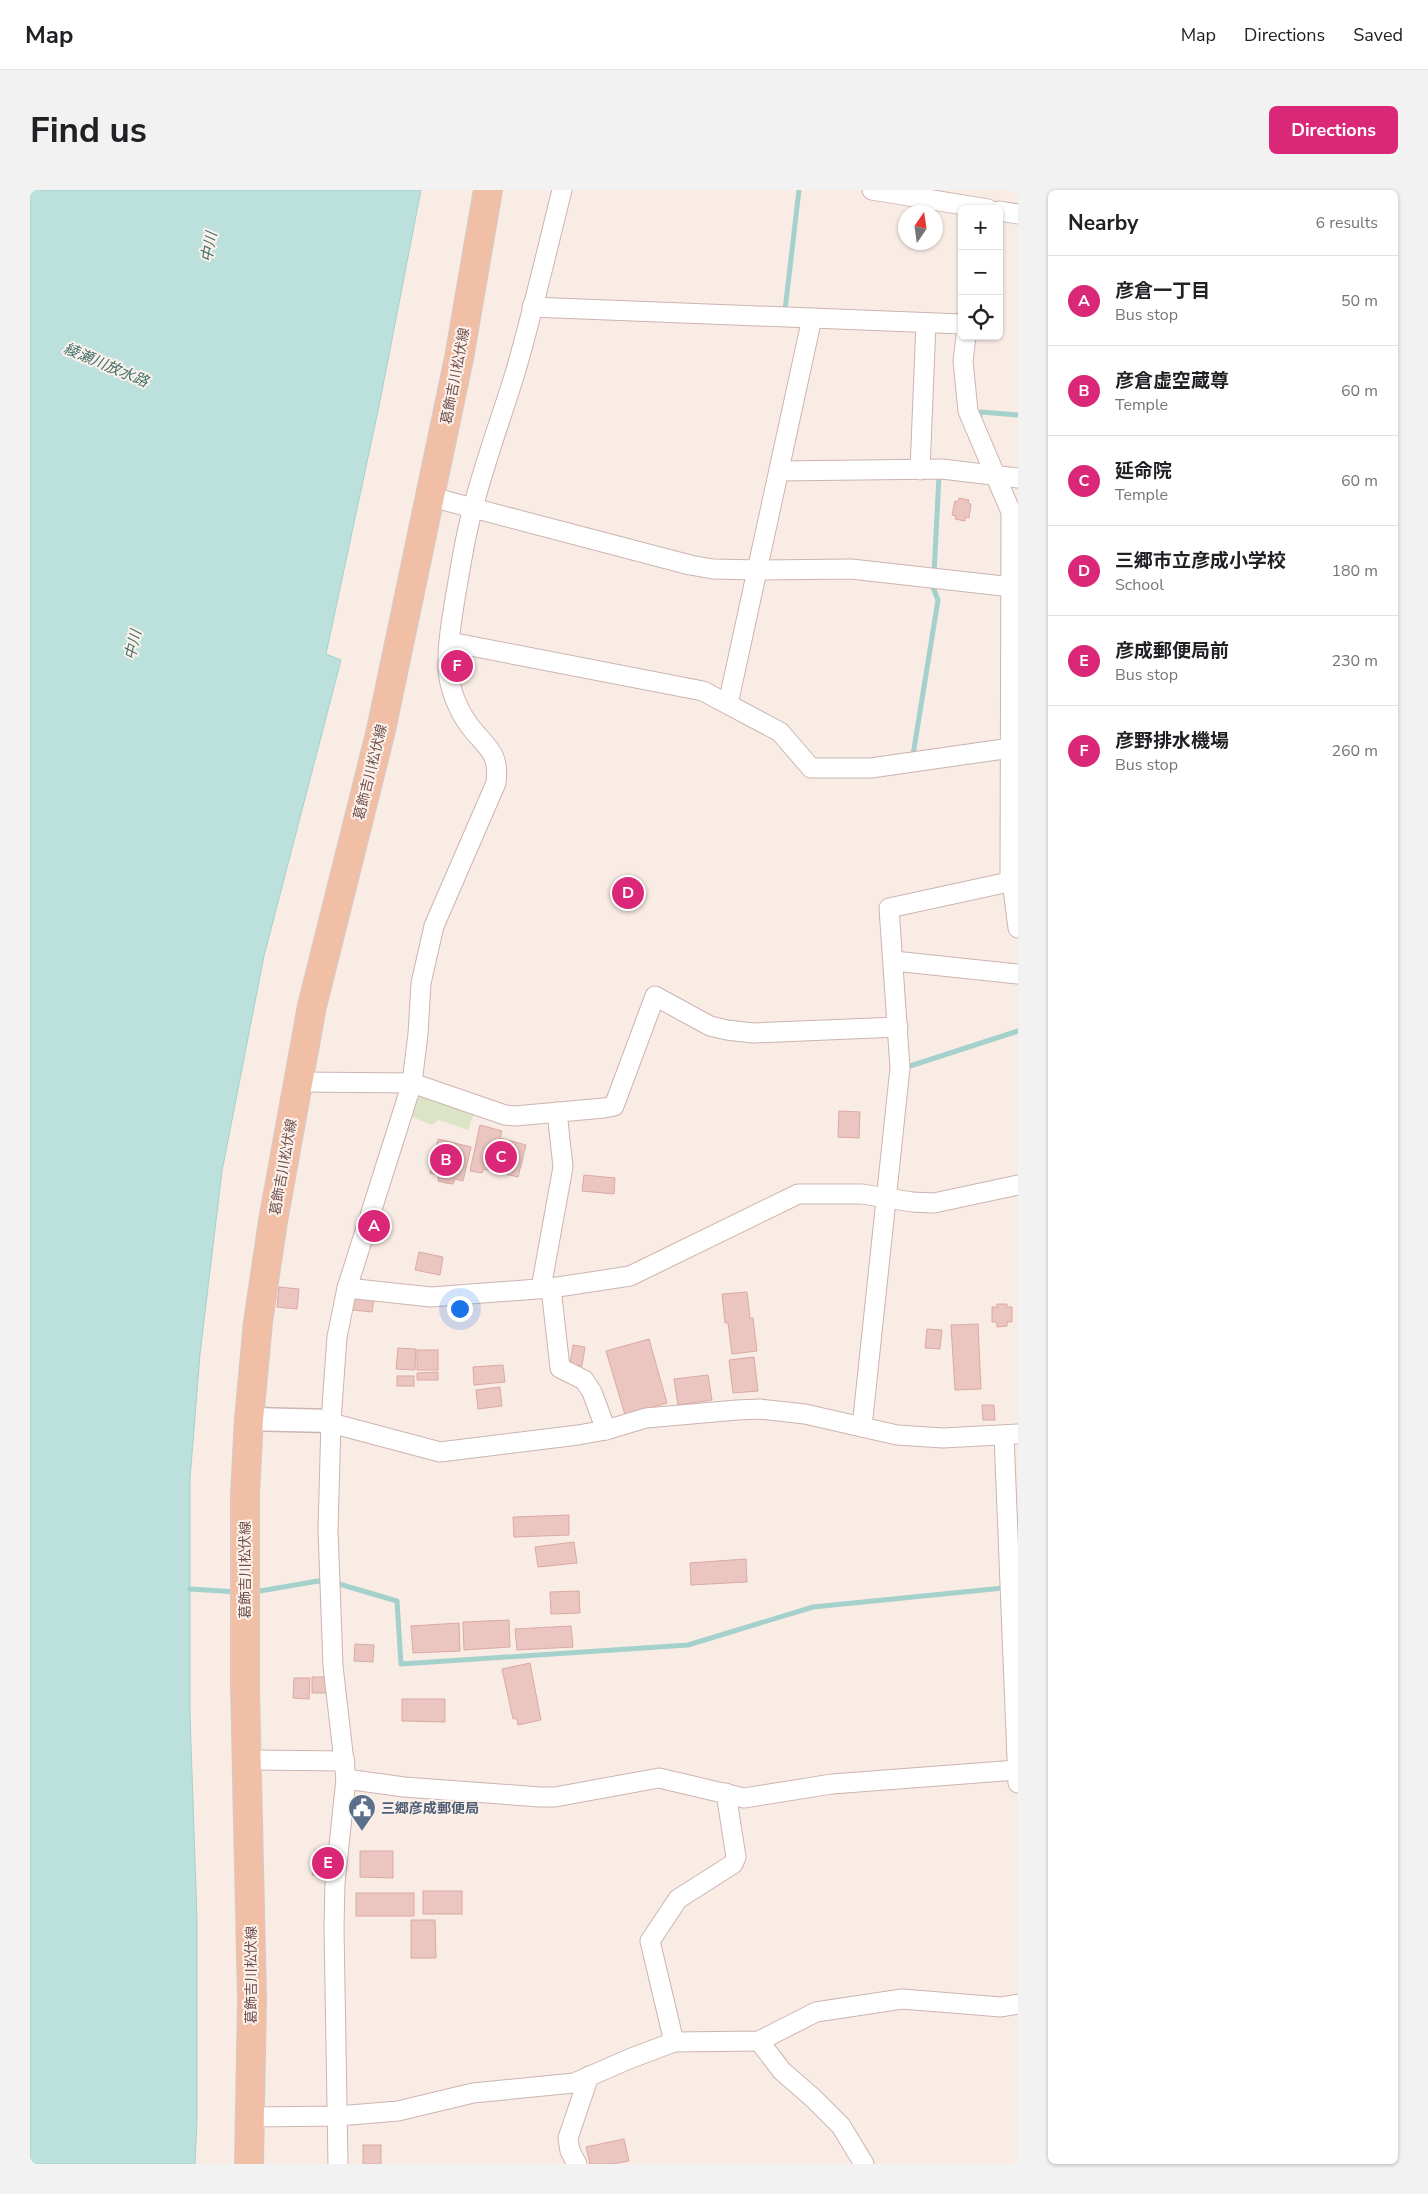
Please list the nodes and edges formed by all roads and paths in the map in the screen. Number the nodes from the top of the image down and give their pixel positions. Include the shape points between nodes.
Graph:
1 (488, 190) edge
2 (562, 190) edge
3 (872, 190) edge
4 (981, 204) edge
5 (1003, 212) edge
6 (1018, 214) edge
7 (532, 307) junction
8 (812, 318) junction
9 (926, 323) junction
10 (958, 324) edge
11 (966, 340) edge
12 (920, 470) junction
13 (779, 471) junction
14 (994, 475) junction
15 (1018, 478) edge
16 (431, 497) junction
17 (472, 508) junction
18 (759, 570) junction
19 (1015, 586) edge
20 (450, 642) junction
21 (728, 704) junction
22 (1011, 748) junction
23 (1013, 881) edge
24 (1018, 928) edge
25 (894, 961) junction
26 (1018, 974) edge
27 (898, 1027) junction
28 (298, 1082) junction
29 (412, 1082) junction
30 (557, 1112) junction
31 (1018, 1185) edge
32 (887, 1198) junction
33 (346, 1288) junction
34 (546, 1288) junction
35 (249, 1420) junction
36 (330, 1422) junction
37 (862, 1427) junction
38 (606, 1430) junction
39 (1011, 1434) edge
40 (247, 1760) junction
41 (1018, 1769) edge
42 (345, 1770) junction
43 (726, 1793) junction
44 (1018, 2004) edge
45 (674, 2042) junction
46 (759, 2042) junction
47 (589, 2076) junction
48 (338, 2116) junction
49 (250, 2117) junction
50 (249, 2164) edge
51 (338, 2164) edge
52 (577, 2164) edge
53 (864, 2164) edge

1 - 16 main road, 葛飾吉川松伏線
2 - 7 street
3 - 4 street
5 - 6 street
7 - 8 street
7 - 17 street via 516,371
8 - 9 street
8 - 13 street
9 - 10 street
9 - 12 street
11 - 14 street via 963,361 968,411
12 - 13 street
12 - 14 street
13 - 18 street
14 - 15 street
14 - 19 street via 1011,512
16 - 17 street
16 - 28 main road, 葛飾吉川松伏線 via 381,730 312,1006
17 - 18 street via 690,565
17 - 20 street
18 - 19 street via 851,569
18 - 21 street
19 - 22 street
20 - 21 street via 702,691
20 - 29 street via 448,669 452,689 469,726 496,759 498,770 496,784 434,926 421,983
21 - 22 street via 780,732 811,768 870,768
22 - 23 street
23 - 24 street
23 - 25 street via 889,908
25 - 26 street
25 - 27 street
27 - 30 street via 753,1033 728,1030 710,1026 656,996 614,1106
27 - 32 street via 900,1068
28 - 29 street
28 - 35 main road, 葛飾吉川松伏線 via 258,1322
29 - 30 street via 505,1114
29 - 33 street
30 - 34 street via 563,1167
31 - 32 street via 934,1203
32 - 34 street via 862,1194 798,1194 630,1276
32 - 37 street
33 - 34 street via 431,1297
33 - 36 street via 337,1337
34 - 38 street via 560,1368 584,1380
35 - 36 street
35 - 40 main road, 葛飾吉川松伏線 via 244,1584
36 - 38 street via 440,1452
36 - 42 street via 330,1611
37 - 38 street via 805,1414 760,1409 646,1418
37 - 39 street via 897,1435 943,1438
39 - 41 street
40 - 42 street
40 - 49 main road, 葛飾吉川松伏線 via 252,1998
41 - 43 street via 832,1784 744,1798
42 - 43 street via 396,1786 540,1797 660,1778
42 - 48 street via 334,1918
43 - 45 street via 736,1857 733,1864 678,1899 650,1942
44 - 46 street via 1002,2007 902,1999 816,2012
45 - 46 street
45 - 47 street
46 - 53 street via 782,2071 841,2126
47 - 48 street via 574,2083 473,2093 405,2109
47 - 52 street via 568,2138
48 - 49 street
48 - 51 street
49 - 50 main road, 葛飾吉川松伏線

